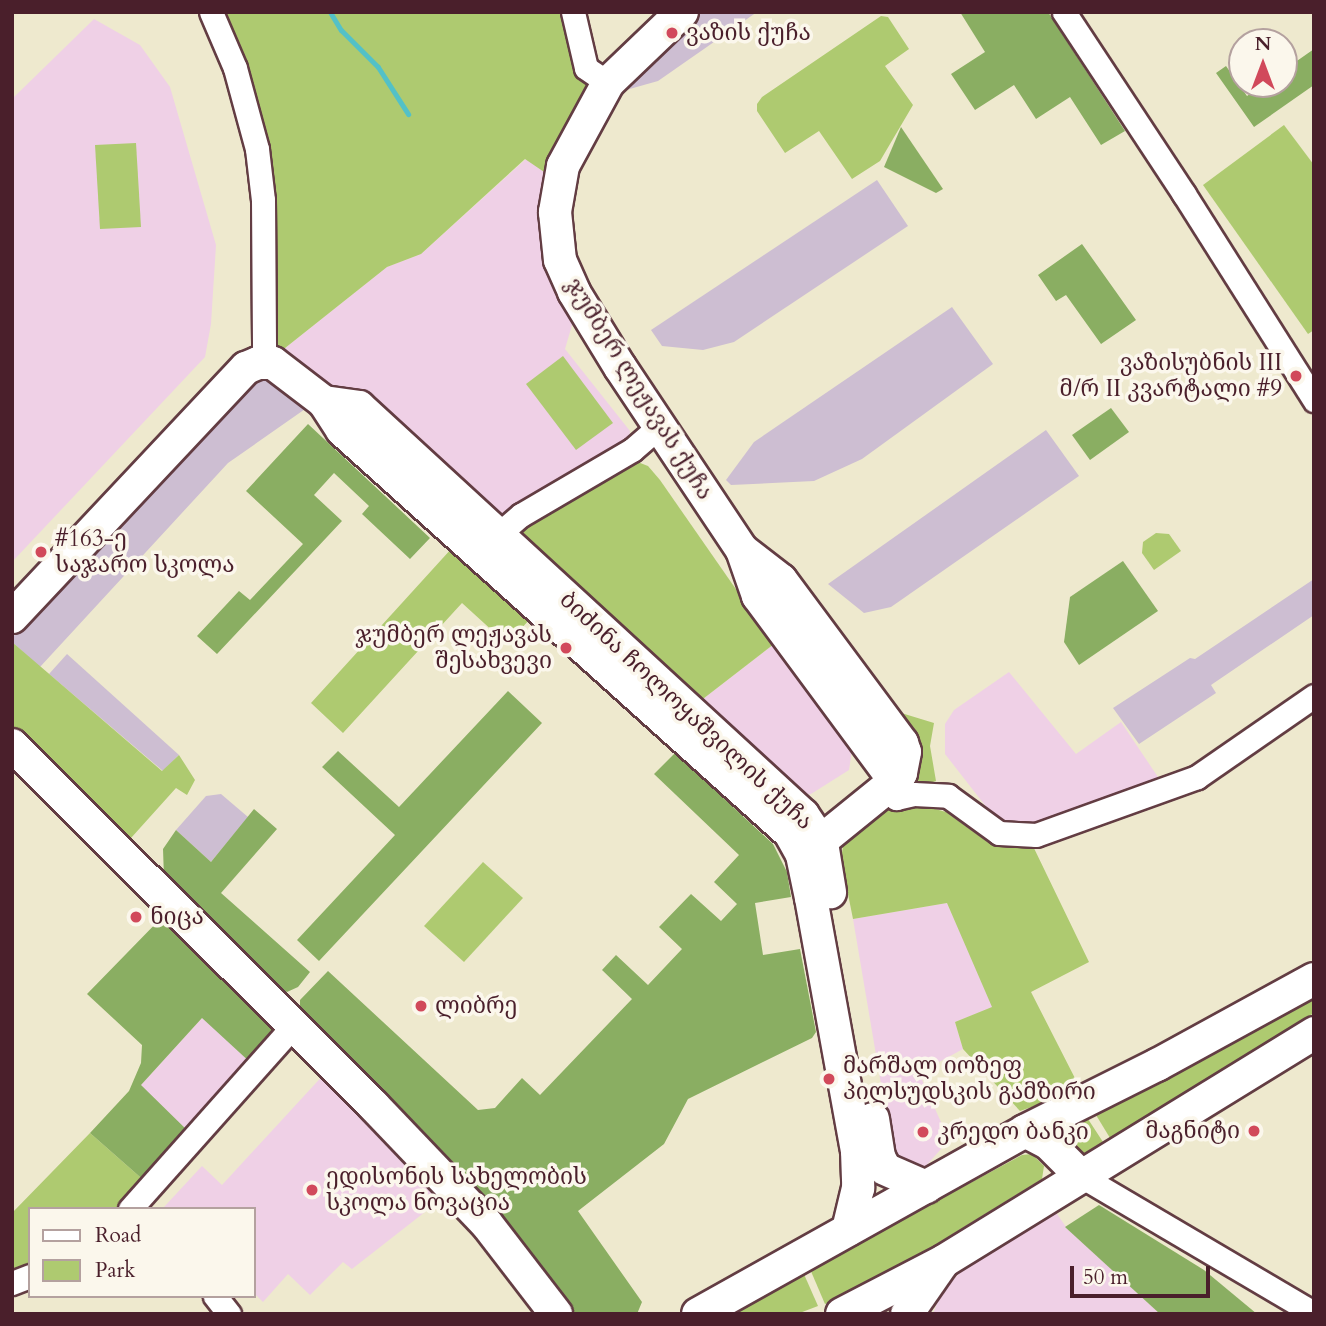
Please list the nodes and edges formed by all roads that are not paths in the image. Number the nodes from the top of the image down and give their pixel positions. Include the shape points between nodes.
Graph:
1 (211, 12) edge
2 (573, 12) edge
3 (681, 12) edge
4 (1064, 12) edge
5 (608, 83) junction
6 (273, 363) junction
7 (1314, 400) edge
8 (660, 426) junction
9 (502, 549) junction
10 (12, 617) edge
11 (1314, 696) edge
12 (12, 745) edge
13 (890, 785) junction
14 (812, 849) junction
15 (1314, 979) edge
16 (294, 1024) junction
17 (1314, 1033) edge
18 (1026, 1131) junction
19 (1081, 1176) junction
20 (926, 1187) junction
21 (132, 1207) edge
22 (848, 1230) junction
23 (944, 1261) junction
24 (746, 1287) junction
25 (217, 1298) edge
26 (1310, 1305) edge
27 (229, 1314) edge
28 (556, 1314) edge
29 (698, 1314) edge
30 (723, 1314) edge
31 (842, 1314) edge
32 (907, 1314) edge

1 - 6 street via 235,68 257,149 263,200 264,350
2 - 5 street via 586,68
3 - 5 street, ჯუმბერ ლეჟავას ქუჩა
4 - 7 street
5 - 8 street, ჯუმბერ ლეჟავას ქუჩა via 563,166 555,233 560,261 574,292
6 - 9 street, ბიძინა ჩოლოყაშვილის ქუჩა via 324,402 359,407
6 - 10 street via 246,368
8 - 9 street via 632,450 521,515
8 - 13 street, ჯუმბერ ლეჟავას ქუჩა via 742,550 758,596
9 - 14 street, ბიძინა ჩოლოყაშვილის ქუჩა via 679,718 803,815
11 - 13 street via 1197,777 1036,835 999,833 948,796 896,798
12 - 16 street
13 - 14 street
14 - 20 street, ბიძინა ჩოლოყაშვილის ქუჩა via 879,1157 885,1169
14 - 22 street, ბიძინა ჩოლოყაშვილის ქუჩა via 858,1151 860,1174
15 - 18 street
16 - 21 street
16 - 28 street via 486,1223
17 - 19 street
18 - 19 street via 1048,1143
18 - 20 street
19 - 23 street
19 - 26 street
20 - 22 street
22 - 24 street
23 - 31 street
23 - 32 street
24 - 29 street
24 - 30 street
25 - 27 street

